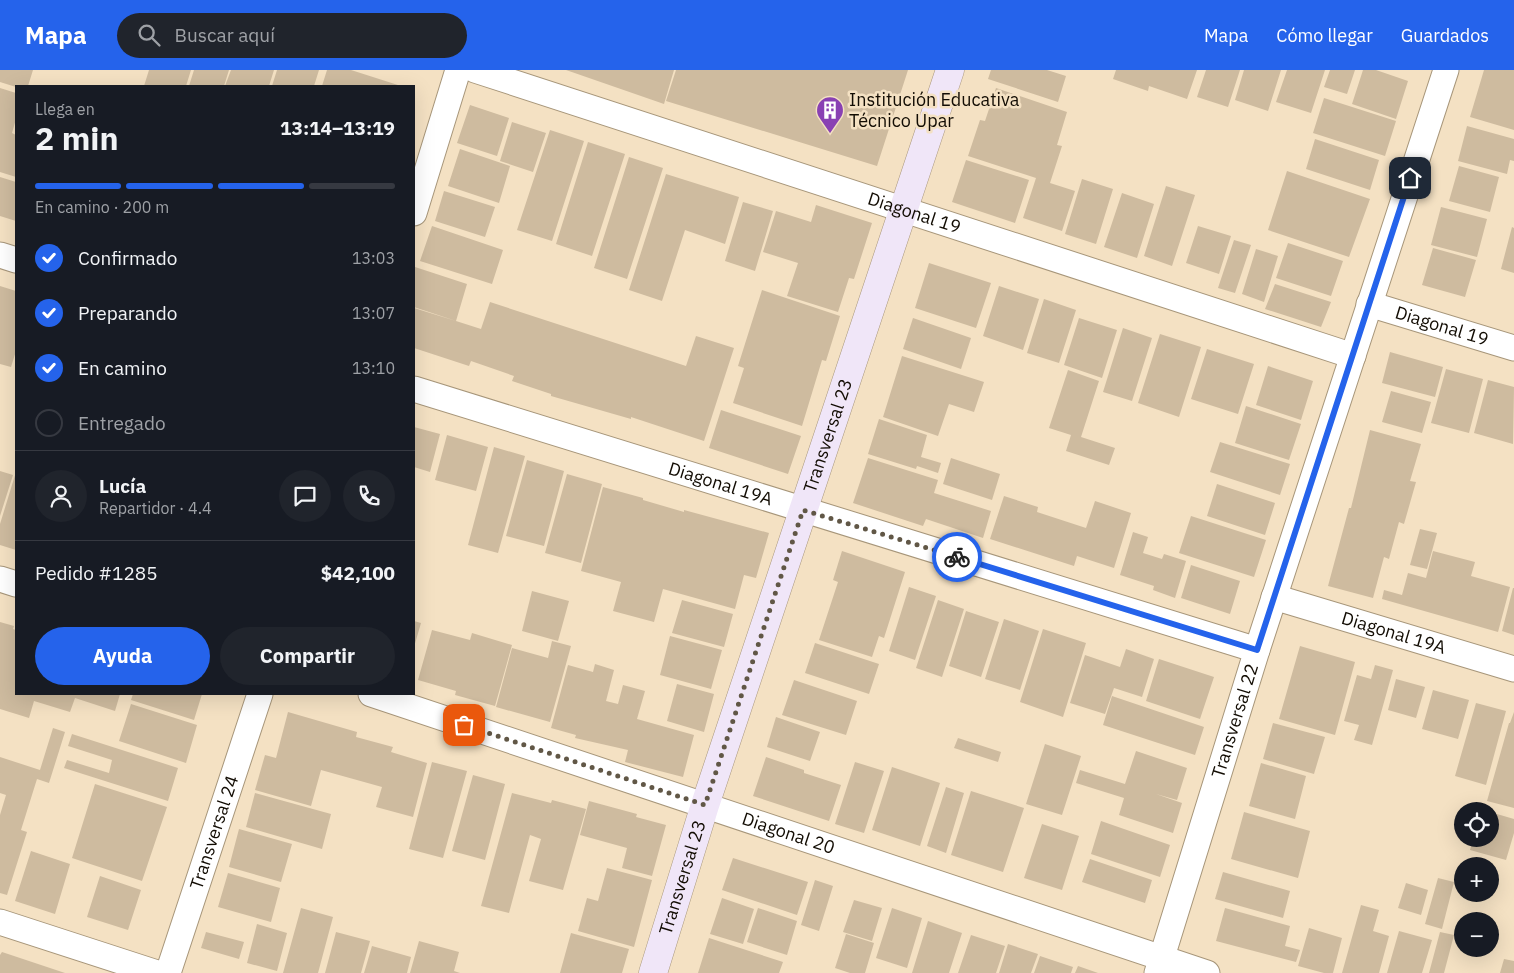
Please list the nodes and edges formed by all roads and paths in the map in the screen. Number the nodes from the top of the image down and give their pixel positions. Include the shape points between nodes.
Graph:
1 (458, 70) edge
2 (475, 70) edge
3 (950, 70) edge
4 (1446, 70) edge
5 (415, 210) edge
6 (904, 210) junction
7 (0, 255) edge
8 (15, 260) edge
9 (1369, 304) junction
10 (1514, 348) edge
11 (1353, 356) junction
12 (415, 389) edge
13 (803, 510) junction
14 (0, 579) edge
15 (15, 584) edge
16 (1274, 597) junction
17 (1257, 650) junction
18 (1514, 669) edge
19 (260, 695) edge
20 (374, 695) edge
21 (705, 805) junction
22 (0, 922) edge
23 (1159, 966) edge
24 (157, 973) edge
25 (168, 973) edge
26 (653, 973) edge
27 (1206, 973) edge

1 - 5 street
2 - 6 street, Diagonal 19
3 - 6 street, Transversal 23
4 - 9 street, Transversal 22
6 - 11 street, Diagonal 19
6 - 13 street, Transversal 23
7 - 8 street
9 - 10 street, Diagonal 19
9 - 11 street, Transversal 22
11 - 16 street, Transversal 22
12 - 13 street, Diagonal 19A
13 - 17 street, Diagonal 19A
13 - 21 street, Transversal 23
14 - 15 street
16 - 17 street, Transversal 22
16 - 18 street, Diagonal 19A
17 - 23 street, Transversal 22
19 - 25 street, Transversal 24
20 - 21 street, Diagonal 20
21 - 23 street, Diagonal 20
21 - 26 street, Transversal 23
22 - 24 street
23 - 27 street, Diagonal 20

